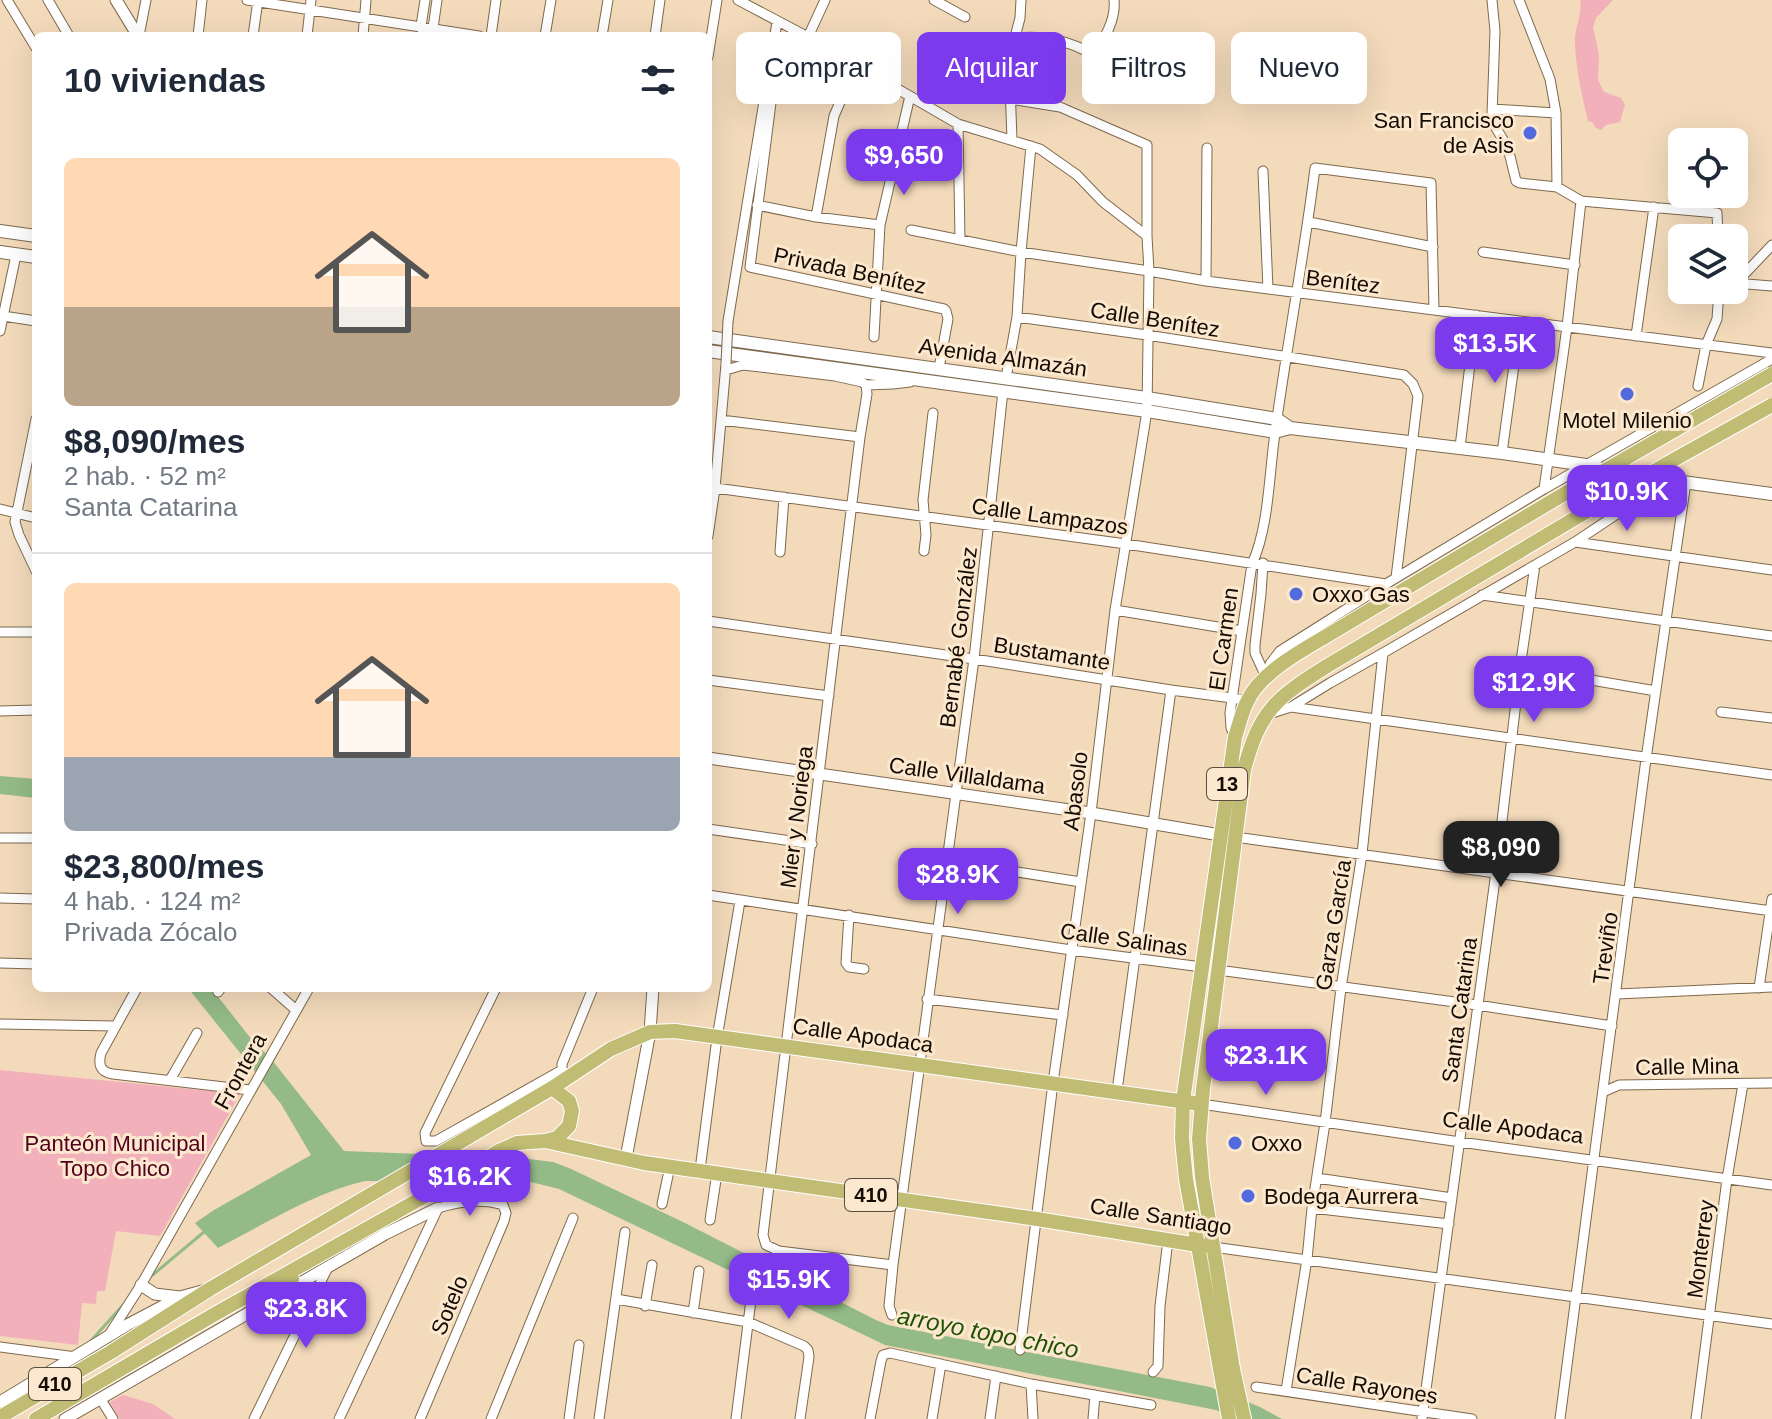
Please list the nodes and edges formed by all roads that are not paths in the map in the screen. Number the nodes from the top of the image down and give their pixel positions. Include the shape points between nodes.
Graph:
1 (7, 0) edge
2 (48, 0) edge
3 (116, 0) edge
4 (146, 0) edge
5 (202, 0) edge
6 (254, 0) edge
7 (366, 0) edge
8 (425, 0) edge
9 (437, 0) edge
10 (496, 0) edge
11 (551, 0) edge
12 (608, 0) edge
13 (660, 0) edge
14 (717, 0) edge
15 (738, 0) edge
16 (825, 0) edge
17 (934, 0) edge
18 (1021, 0) edge
19 (1114, 0) edge
20 (1492, 0) edge
21 (1519, 0) edge
22 (950, 4) edge
23 (310, 5) edge
24 (965, 17) dead end
25 (365, 18) junction
26 (777, 22) junction
27 (67, 32) edge
28 (136, 32) edge
29 (140, 32) edge
30 (198, 32) edge
31 (253, 32) edge
32 (307, 32) edge
33 (363, 32) edge
34 (427, 32) edge
35 (492, 32) edge
36 (546, 32) edge
37 (603, 32) edge
38 (656, 32) edge
39 (712, 32) edge
40 (775, 32) edge
41 (798, 32) edge
42 (810, 32) edge
43 (1017, 32) edge
44 (32, 41) edge
45 (1066, 42) edge
46 (901, 91) edge
47 (910, 96) junction
48 (763, 104) edge
49 (771, 104) edge
50 (839, 104) edge
51 (1011, 104) edge
52 (1042, 104) edge
53 (1492, 109) junction
54 (1556, 113) junction
55 (958, 124) junction
56 (1012, 139) junction
57 (1031, 146) junction
58 (1207, 148) dead end
59 (1263, 171) dead end
60 (1557, 187) junction
61 (1581, 201) junction
62 (757, 205) junction
63 (1654, 207) junction
64 (816, 217) junction
65 (1309, 222) junction
66 (1717, 224) edge
67 (880, 225) junction
68 (911, 230) dead end
69 (0, 231) edge
70 (32, 235) edge
71 (1147, 236) junction
72 (960, 239) junction
73 (1772, 245) edge
74 (1433, 247) junction
75 (0, 252) edge
76 (1021, 252) junction
77 (1483, 252) dead end
78 (16, 255) junction
79 (32, 257) edge
80 (1575, 265) junction
81 (1748, 270) edge
82 (1149, 271) junction
83 (1206, 281) junction
84 (1748, 284) edge
85 (1772, 286) edge
86 (1268, 289) junction
87 (1297, 293) junction
88 (877, 295) junction
89 (1718, 304) edge
90 (1434, 310) junction
91 (1476, 315) junction
92 (3, 316) junction
93 (1017, 317) junction
94 (32, 320) edge
95 (1520, 321) junction
96 (1567, 327) junction
97 (0, 331) edge
98 (1147, 335) junction
99 (1636, 336) junction
100 (874, 337) dead end
101 (712, 338) edge
102 (1706, 345) junction
103 (712, 352) edge
104 (1772, 356) edge
105 (1287, 358) junction
106 (726, 366) junction
107 (939, 368) junction
108 (1772, 374) edge
109 (1006, 378) junction
110 (920, 380) junction
111 (1698, 386) dead end
112 (867, 389) junction
113 (1003, 391) junction
114 (1147, 404) junction
115 (1772, 405) edge
116 (933, 413) dead end
117 (721, 420) junction
118 (1276, 426) junction
119 (860, 437) junction
120 (32, 439) edge
121 (1411, 443) junction
122 (1460, 447) junction
123 (1502, 453) junction
124 (1549, 460) junction
125 (1586, 465) junction
126 (1562, 479) junction
127 (1680, 482) junction
128 (712, 488) edge
129 (1544, 489) junction
130 (1772, 494) edge
131 (784, 497) junction
132 (852, 506) junction
133 (0, 509) edge
134 (1620, 512) junction
135 (17, 514) junction
136 (32, 517) edge
137 (924, 517) junction
138 (989, 526) junction
139 (1575, 542) junction
140 (1126, 544) junction
141 (1260, 546) junction
142 (924, 551) dead end
143 (780, 552) dead end
144 (1675, 557) junction
145 (32, 562) edge
146 (1252, 564) junction
147 (1535, 565) junction
148 (1263, 566) junction
149 (1772, 570) edge
150 (1396, 578) junction
151 (1386, 584) junction
152 (1481, 595) junction
153 (1529, 602) junction
154 (1115, 610) junction
155 (1665, 621) junction
156 (712, 622) edge
157 (1242, 631) junction
158 (0, 632) edge
159 (32, 632) edge
160 (1772, 636) edge
161 (836, 639) junction
162 (1383, 653) junction
163 (974, 659) junction
164 (1520, 668) junction
165 (1267, 676) junction
166 (1106, 680) junction
167 (712, 681) edge
168 (1171, 690) junction
169 (1656, 691) junction
170 (829, 696) junction
171 (1240, 698) junction
172 (1291, 707) junction
173 (32, 710) edge
174 (0, 711) edge
175 (1721, 712) dead end
176 (1266, 714) junction
177 (1772, 718) edge
178 (1376, 720) junction
179 (1512, 738) junction
180 (712, 759) edge
181 (1646, 759) junction
182 (818, 774) junction
183 (1772, 775) edge
184 (956, 794) junction
185 (1091, 813) junction
186 (1152, 823) junction
187 (712, 830) edge
188 (1227, 836) junction
189 (0, 838) edge
190 (32, 838) edge
191 (812, 844) junction
192 (1362, 854) junction
193 (947, 861) junction
194 (1496, 872) junction
195 (1081, 882) junction
196 (1630, 892) junction
197 (712, 896) edge
198 (0, 898) edge
199 (32, 899) edge
200 (1772, 899) edge
201 (740, 901) junction
202 (803, 910) junction
203 (1771, 911) edge
204 (849, 915) junction
205 (937, 929) junction
206 (1071, 950) junction
207 (1134, 958) junction
208 (0, 963) edge
209 (32, 964) edge
210 (1202, 967) junction
211 (864, 969) dead end
212 (1218, 970) junction
213 (1772, 987) edge
214 (1341, 988) junction
215 (1759, 988) junction
216 (135, 992) edge
217 (276, 992) edge
218 (307, 992) edge
219 (494, 992) edge
220 (591, 992) edge
221 (653, 992) edge
222 (1617, 994) junction
223 (927, 999) junction
224 (1477, 1005) junction
225 (296, 1010) junction
226 (1063, 1015) junction
227 (0, 1024) edge
228 (115, 1026) junction
229 (1612, 1026) junction
230 (650, 1032) junction
231 (197, 1033) dead end
232 (717, 1038) junction
233 (785, 1047) junction
234 (919, 1065) junction
235 (565, 1074) junction
236 (170, 1080) junction
237 (1053, 1083) junction
238 (1772, 1083) edge
239 (1743, 1084) junction
240 (552, 1088) junction
241 (250, 1090) junction
242 (1117, 1091) junction
243 (1603, 1092) junction
244 (1183, 1101) junction
245 (1201, 1104) junction
246 (1325, 1123) junction
247 (545, 1141) junction
248 (1460, 1142) junction
249 (626, 1158) junction
250 (1594, 1159) junction
251 (670, 1166) junction
252 (700, 1170) junction
253 (717, 1173) junction
254 (1317, 1178) junction
255 (1727, 1179) junction
256 (768, 1180) junction
257 (1772, 1185) edge
258 (1452, 1198) junction
259 (901, 1200) junction
260 (662, 1204) dead end
261 (438, 1208) junction
262 (1312, 1208) junction
263 (573, 1218) dead end
264 (1037, 1219) junction
265 (710, 1220) dead end
266 (1449, 1224) junction
267 (625, 1232) dead end
268 (1168, 1240) junction
269 (1197, 1245) junction
270 (1213, 1247) junction
271 (1307, 1259) junction
272 (308, 1262) junction
273 (652, 1265) dead end
274 (893, 1265) junction
275 (328, 1267) junction
276 (699, 1271) dead end
277 (1441, 1278) junction
278 (141, 1285) junction
279 (210, 1289) junction
280 (1577, 1296) junction
281 (180, 1297) junction
282 (616, 1299) junction
283 (751, 1300) dead end
284 (267, 1303) junction
285 (645, 1306) junction
286 (693, 1313) junction
287 (892, 1315) dead end
288 (1710, 1316) junction
289 (748, 1322) junction
290 (1772, 1324) edge
291 (109, 1345) junction
292 (579, 1345) dead end
293 (0, 1347) edge
294 (1020, 1350) dead end
295 (76, 1357) junction
296 (941, 1364) junction
297 (1153, 1372) dead end
298 (996, 1376) junction
299 (1031, 1384) junction
300 (1256, 1387) dead end
301 (1286, 1391) junction
302 (1095, 1395) junction
303 (100, 1398) junction
304 (0, 1402) edge
305 (1151, 1405) dead end
306 (1422, 1415) edge
307 (0, 1417) edge
308 (36, 1419) edge
309 (65, 1419) edge
310 (113, 1419) edge
311 (254, 1419) edge
312 (339, 1419) edge
313 (420, 1419) edge
314 (491, 1419) edge
315 (569, 1419) edge
316 (599, 1419) edge
317 (736, 1419) edge
318 (800, 1419) edge
319 (870, 1419) edge
320 (932, 1419) edge
321 (990, 1419) edge
322 (1033, 1419) edge
323 (1093, 1419) edge
324 (1229, 1419) edge
325 (1244, 1419) edge
326 (1472, 1419) edge
327 (1560, 1419) edge
328 (1696, 1419) edge

1 - 44 street
2 - 27 street
3 - 28 street
4 - 29 street
5 - 30 street
6 - 23 street
6 - 31 street
7 - 25 street
8 - 34 street
9 - 34 street
10 - 35 street
11 - 36 street
12 - 37 street
13 - 38 street
14 - 39 street
15 - 26 street
16 - 42 street
17 - 22 street
18 - 43 street
19 - 45 street via 1114,16 1094,51
20 - 53 street
21 - 54 street via 1550,79
22 - 24 street
23 - 25 street
23 - 32 street
25 - 33 street
25 - 34 street
26 - 40 street
26 - 41 street
46 - 47 street
47 - 55 street
47 - 67 street
48 - 106 street, bridge via 728,321
49 - 62 street
50 - 64 street
51 - 56 street
52 - 71 street, Abasolo via 1147,145
53 - 54 street
53 - 60 street via 1516,181
54 - 60 street
55 - 56 street
55 - 72 street
56 - 57 street
57 - 71 street via 1063,164
57 - 76 street
58 - 83 street
59 - 86 street
60 - 61 street
61 - 63 street
61 - 80 street
62 - 64 street
62 - 88 street, Privada Benítez via 750,267
63 - 66 street via 1717,213
63 - 99 street
64 - 67 street
65 - 74 street
65 - 74 street, El Carmen via 1315,168 1431,184
65 - 87 street, El Carmen
67 - 88 street
68 - 72 street, Benítez
69 - 70 main road
71 - 82 street, Abasolo
72 - 76 street, Benítez
73 - 81 street
74 - 90 street
75 - 78 main road
76 - 82 street, Benítez
76 - 93 street
77 - 80 street
78 - 79 main road
78 - 92 street
80 - 96 street
82 - 83 street, Benítez
82 - 98 street, Abasolo
83 - 86 street, Benítez
84 - 85 street
86 - 87 street, Benítez
87 - 90 street, Benítez
87 - 105 street, El Carmen
88 - 100 street
88 - 107 street, Privada Benítez via 946,311
89 - 102 street
90 - 91 street, Benítez
91 - 95 street, Benítez
91 - 122 street
92 - 94 street
92 - 97 street
93 - 98 street, Calle Benítez
93 - 109 street
95 - 96 street, Benítez
95 - 123 street
96 - 99 street, Benítez
96 - 124 street
98 - 105 street, Calle Benítez
98 - 114 street, Abasolo
99 - 102 street, Benítez
101 - 107 main road, Avenida Almazán
102 - 104 street, Benítez
102 - 111 street
103 - 110 main road, Avenida Almazán
104 - 125 street
105 - 118 street, El Carmen
105 - 121 street via 1404,375 1418,396
106 - 112 street via 835,376 862,382
106 - 117 street
107 - 109 main road, Avenida Almazán
108 - 165 main road, 13, bridge
109 - 114 main road, Avenida Almazán
110 - 112 street
110 - 113 main road, Avenida Almazán
112 - 119 street, Mier y Noriega
113 - 114 main road, Avenida Almazán
113 - 138 street, Bernabé González
114 - 118 main road, Avenida Almazán
114 - 140 street, Abasolo
115 - 176 main road, 13, bridge via 1327,666 1281,697
116 - 137 street
117 - 119 street
117 - 128 street
118 - 121 main road, Avenida Almazán
118 - 141 street, El Carmen
119 - 132 street, Mier y Noriega
120 - 135 street
121 - 122 main road, Avenida Almazán
121 - 150 street
122 - 123 main road, Avenida Almazán
123 - 124 main road, Avenida Almazán
124 - 125 main road, Avenida Almazán
124 - 129 street
125 - 126 street
125 - 127 main road, Avenida Almazán
126 - 129 street
126 - 134 street via 1584,475 1601,481 1614,494
127 - 130 main road, Avenida Almazán
127 - 134 street
127 - 144 street, Treviño
128 - 131 street, Calle Lampazos
129 - 150 street
131 - 132 street, Calle Lampazos
131 - 143 street
132 - 137 street, Calle Lampazos
132 - 161 street, Mier y Noriega
133 - 135 street
134 - 139 street
135 - 136 street
135 - 145 street via 16,528
137 - 138 street, Calle Lampazos
137 - 142 street
138 - 140 street, Calle Lampazos
138 - 163 street, Bernabé González
139 - 144 street
139 - 147 street
140 - 146 street, Calle Lampazos
140 - 154 street, Abasolo
141 - 146 street, El Carmen
141 - 148 street, El Carmen
144 - 149 street
144 - 155 street, Treviño
146 - 148 street, Calle Lampazos
146 - 157 street, El Carmen
147 - 152 street
147 - 153 street, Santa Catarina
148 - 151 street, Calle Lampazos
148 - 165 street, El Carmen via 1255,653
150 - 151 street
151 - 165 street via 1280,651
152 - 153 street
152 - 162 street
153 - 155 street
153 - 164 street, Santa Catarina
154 - 157 street
154 - 166 street, Abasolo
155 - 160 street
155 - 169 street, Treviño
156 - 161 street, Bustamante
157 - 171 street, El Carmen
158 - 159 street
161 - 163 street, Bustamante
161 - 170 street, Mier y Noriega
162 - 172 street
162 - 178 street, Garza García
163 - 166 street, Bustamante
163 - 184 street, Bernabé González
164 - 169 street
164 - 179 street, Santa Catarina
165 - 171 main road, 13
166 - 168 street, Bustamante
166 - 185 street, Abasolo
167 - 170 street
168 - 171 street, Bustamante
168 - 186 street
169 - 181 street, Treviño
170 - 182 street, Mier y Noriega
171 - 188 main road, 13
172 - 176 street
172 - 178 street
173 - 174 street
175 - 177 street
176 - 188 main road, 13 via 1251,744
178 - 179 street
178 - 192 street, Garza García
179 - 181 street
179 - 194 street, Santa Catarina
180 - 182 street, Calle Villaldama
181 - 183 street
181 - 196 street, Treviño
182 - 184 street, Calle Villaldama
182 - 191 street, Mier y Noriega
184 - 185 street, Calle Villaldama
184 - 193 street, Bernabé González
185 - 186 street, Calle Villaldama
185 - 195 street, Abasolo
186 - 188 street, Calle Villaldama
186 - 207 street
187 - 191 street
188 - 192 street, Calle Villaldama
188 - 210 main road, 13
188 - 212 main road, 13
189 - 190 street
191 - 202 street, Mier y Noriega
192 - 194 street, Calle Villaldama
192 - 214 street, Garza García
193 - 195 street
193 - 205 street, Bernabé González
194 - 196 street, Calle Villaldama
194 - 224 street, Santa Catarina
195 - 206 street, Abasolo
196 - 203 street, Calle Villaldama
196 - 222 street, Treviño
197 - 201 street, Calle Salinas
198 - 199 street
200 - 203 street
201 - 202 street, Calle Salinas
201 - 232 street
202 - 204 street, Calle Salinas
202 - 233 street, Mier y Noriega
203 - 215 street
204 - 205 street, Calle Salinas
204 - 211 street via 846,963
205 - 206 street, Calle Salinas
205 - 223 street, Bernabé González
206 - 207 street, Calle Salinas
206 - 226 street, Abasolo
207 - 210 street, Calle Salinas
207 - 242 street
208 - 209 street
210 - 244 main road, 13
212 - 214 street
212 - 245 main road, 13
213 - 215 street
214 - 224 street
214 - 246 street, Garza García
215 - 222 street
216 - 228 street
217 - 225 street
218 - 225 street, Frontera
219 - 235 street, Calle Apodaca via 425,1133 426,1141 436,1141
220 - 235 street via 562,1064
221 - 230 street
222 - 229 street, Treviño
223 - 226 street
223 - 234 street, Bernabé González
224 - 229 street
224 - 248 street, Santa Catarina
225 - 241 street, Frontera
226 - 237 street, Abasolo
227 - 228 street
228 - 236 street via 101,1053 101,1068
229 - 243 street, Treviño
230 - 232 main road, Calle Apodaca / 410
230 - 235 main road, Calle Apodaca / 410
230 - 249 street
231 - 236 street
232 - 233 main road, Calle Apodaca / 410
232 - 252 street
233 - 234 main road, Calle Apodaca / 410
233 - 256 street, Mier y Noriega
234 - 237 main road, Calle Apodaca / 410
234 - 259 street, Bernabé González
235 - 240 main road, Calle Apodaca / 410
236 - 241 street
237 - 242 main road, Calle Apodaca / 410
237 - 264 street, Abasolo
238 - 239 street, Calle Mina
239 - 243 street, Calle Mina via 1619,1085
239 - 255 street, Monterrey
240 - 247 main road via 569,1101 572,1116 565,1131
240 - 279 main road, 410
241 - 278 street, Frontera
242 - 244 main road, Calle Apodaca / 410
243 - 250 street, Treviño
244 - 245 main road, 410
244 - 269 main road, 13 via 1182,1139
245 - 246 street, Calle Apodaca
245 - 270 main road, 13 via 1200,1162
246 - 248 street, Calle Apodaca
246 - 254 street, Garza García
247 - 249 main road, Calle Santiago / 410
247 - 272 main road, 410 via 499,1151
248 - 250 street, Calle Apodaca
248 - 258 street, Santa Catarina
249 - 251 main road, Calle Santiago / 410
250 - 255 street, Calle Apodaca
250 - 280 street, Treviño
251 - 252 main road, Calle Santiago / 410
251 - 260 street
252 - 253 main road, Calle Santiago / 410
253 - 256 main road, Calle Santiago / 410
253 - 265 street
254 - 258 street
254 - 262 street, Garza García
255 - 257 street, Calle Apodaca
255 - 288 street, Monterrey
256 - 259 main road, Calle Santiago / 410
256 - 274 street, Mier y Noriega via 766,1245
258 - 266 street, Santa Catarina
259 - 264 main road, Calle Santiago / 410
259 - 274 street, Bernabé González
261 - 275 street
261 - 312 street
261 - 313 street, Sotelo via 495,1202 506,1213
262 - 266 street
262 - 271 street, Garza García
263 - 314 street
264 - 268 main road, Calle Santiago / 410
264 - 294 street, Abasolo
266 - 277 street, Santa Catarina
267 - 282 street
268 - 269 main road, Calle Santiago / 410
268 - 297 street via 1158,1366
269 - 270 main road, Calle Santiago / 410
269 - 324 main road, 13
270 - 271 street, Calle Santiago
270 - 325 main road, 13
271 - 277 street, Calle Santiago
271 - 301 street, Garza García
272 - 284 main road
272 - 308 main road, 410
273 - 285 street
274 - 287 street, Bernabé González
275 - 284 street
275 - 311 street
276 - 286 street
277 - 280 street, Calle Santiago
277 - 306 street, Santa Catarina
278 - 281 street via 155,1294
278 - 291 street, Frontera
279 - 281 street
279 - 291 main road, 410
280 - 288 street, Calle Santiago
280 - 327 street, Treviño
281 - 291 street via 127,1325
282 - 285 street
282 - 316 street
283 - 289 street
284 - 303 street
285 - 286 street
286 - 289 street
288 - 290 street, Calle Santiago
288 - 328 street, Monterrey
289 - 317 street
289 - 318 street via 808,1350
291 - 295 street
291 - 307 main road, 410
292 - 315 street
293 - 295 street
295 - 304 street
296 - 298 street
296 - 319 street via 883,1355
296 - 320 street
298 - 299 street
298 - 321 street
299 - 302 street
299 - 322 street
300 - 301 street, Calle Rayones
301 - 306 street, Calle Rayones
302 - 305 street
302 - 323 street
303 - 309 street
303 - 310 street
306 - 326 street, Calle Rayones

